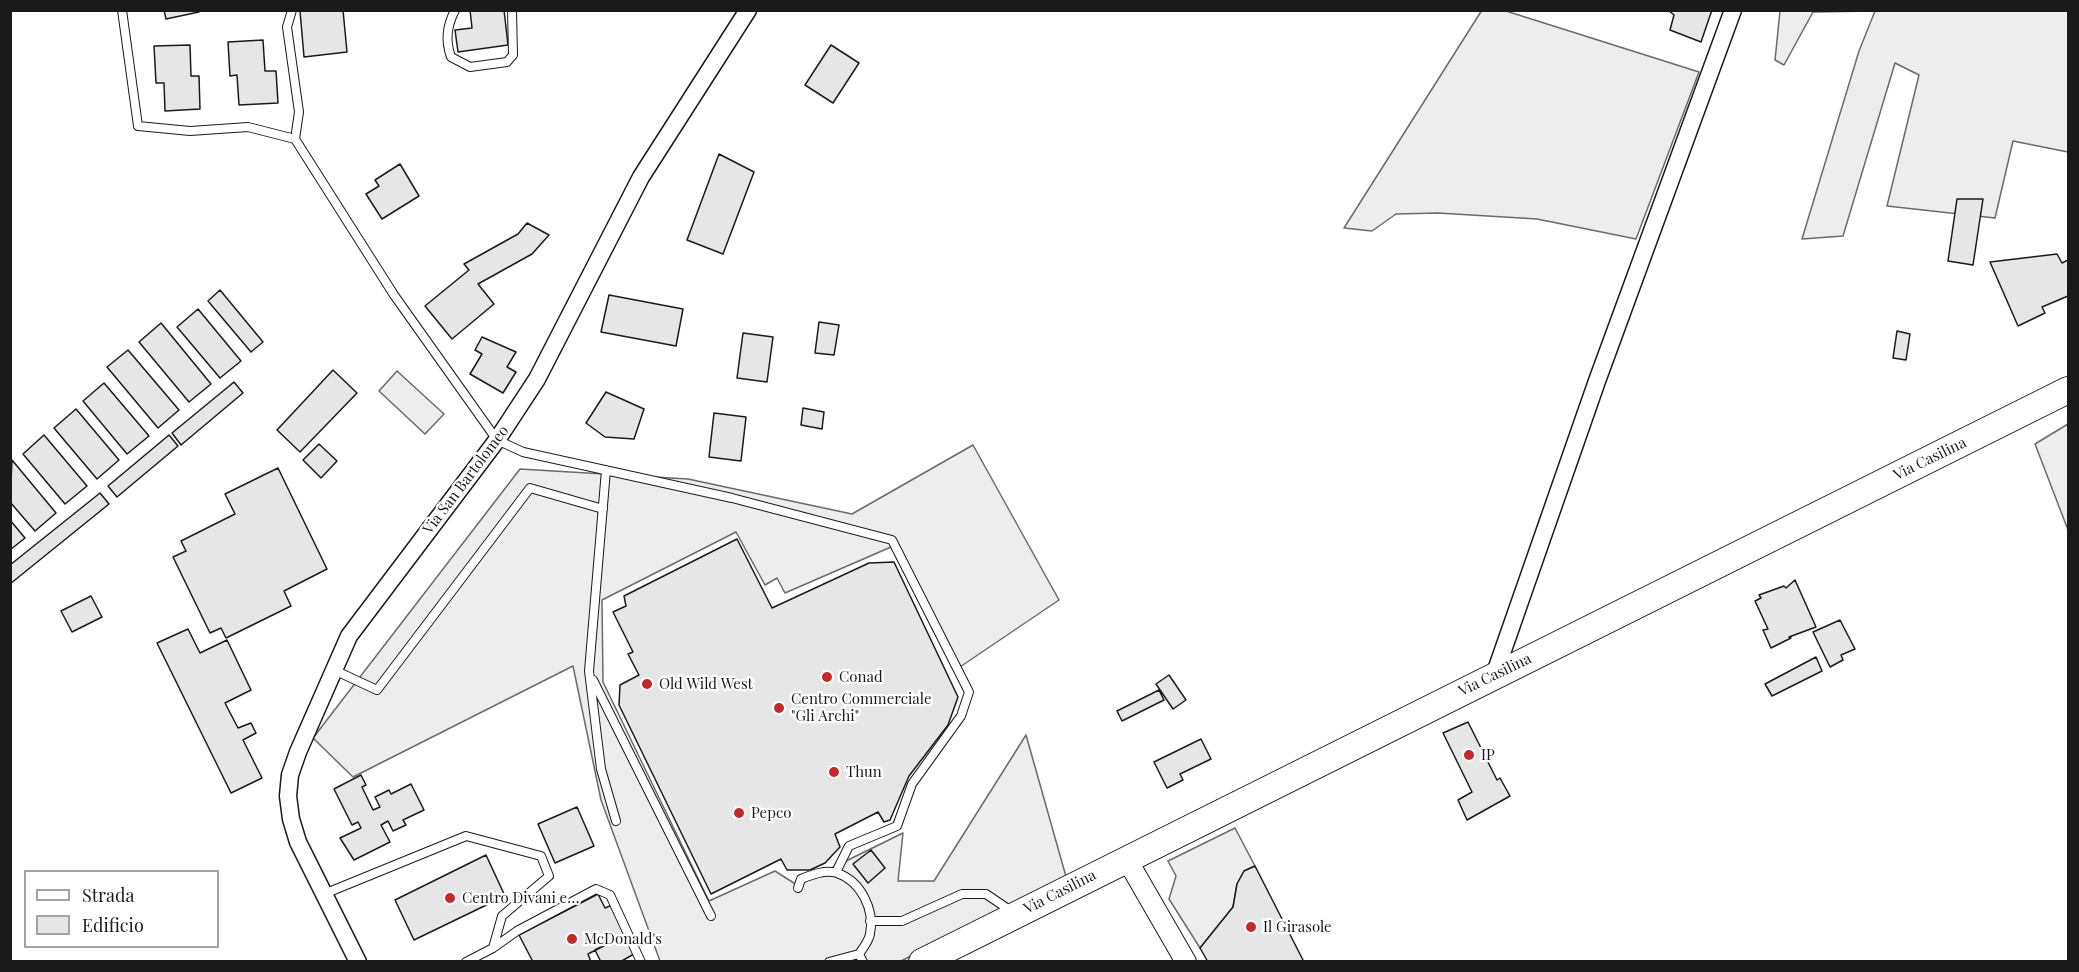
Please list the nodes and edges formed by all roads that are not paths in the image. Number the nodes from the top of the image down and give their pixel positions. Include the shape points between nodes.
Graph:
1 (122, 10) edge
2 (292, 10) edge
3 (455, 10) edge
4 (512, 10) edge
5 (748, 10) edge
6 (1733, 10) edge
7 (295, 139) junction
8 (2068, 390) edge
9 (497, 440) junction
10 (606, 470) junction
11 (603, 509) junction
12 (334, 670) junction
13 (590, 671) junction
14 (1494, 675) junction
15 (616, 820) dead end
16 (1126, 858) junction
17 (836, 872) junction
18 (798, 888) dead end
19 (324, 894) junction
20 (1016, 914) junction
21 (711, 916) dead end
22 (870, 921) junction
23 (493, 948) junction
24 (861, 958) edge
25 (358, 962) edge
26 (466, 962) edge
27 (641, 962) edge
28 (829, 962) edge
29 (922, 962) edge
30 (1186, 962) edge

1 - 7 lane via 138,126 190,131 248,128
2 - 7 lane via 287,27 299,112
3 - 4 lane via 447,46 451,57 470,67 507,62 513,55
5 - 9 street, Via San Bartolomeo via 641,177 537,379
6 - 14 street
7 - 9 lane via 394,295
8 - 14 main road, Via Casilina
9 - 10 lane via 523,452
9 - 12 street, Via San Bartolomeo via 375,599 349,636
10 - 11 lane
10 - 17 lane via 892,540 969,692 961,716 912,784 897,826 849,846
11 - 12 lane via 530,488 377,690
11 - 13 lane
12 - 19 street, Via San Bartolomeo via 298,752 288,796 298,842
13 - 15 lane via 601,769
13 - 21 lane
14 - 16 main road, Via Casilina
16 - 20 main road, Via Casilina
16 - 30 street
17 - 18 lane via 808,876 801,879
17 - 22 lane via 867,899
19 - 23 lane via 466,836 541,856 549,876 501,916
19 - 25 street, Via San Bartolomeo
20 - 22 lane via 986,894 962,894 902,921
20 - 29 main road, Via Casilina
22 - 24 lane via 870,935
23 - 26 lane
23 - 27 lane via 517,931 596,890 610,895
24 - 28 lane

